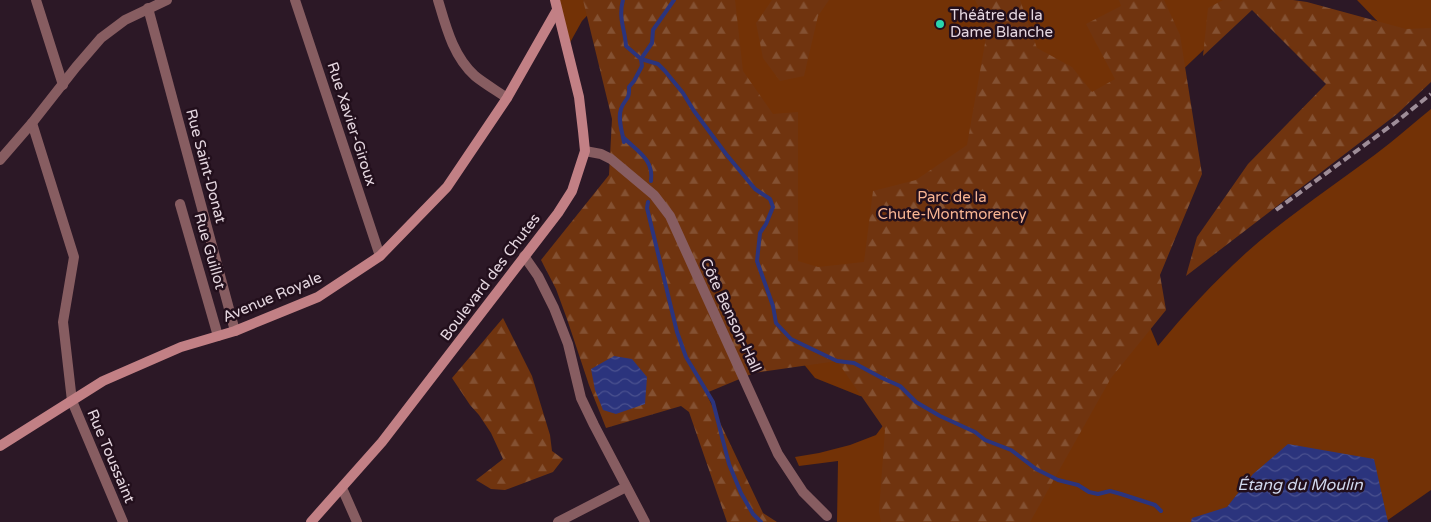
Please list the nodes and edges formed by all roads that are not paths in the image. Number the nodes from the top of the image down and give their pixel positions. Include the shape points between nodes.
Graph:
1 (36, 0) edge
2 (167, 0) edge
3 (295, 0) edge
4 (438, 0) edge
5 (556, 5) edge
6 (148, 8) junction
7 (63, 84) junction
8 (507, 98) junction
9 (32, 123) junction
10 (584, 151) junction
11 (0, 160) edge
12 (180, 204) dead end
13 (380, 256) junction
14 (524, 256) junction
15 (235, 331) junction
16 (218, 336) junction
17 (72, 401) junction
18 (0, 446) edge
19 (626, 487) junction
20 (342, 488) junction
21 (827, 516) dead end
22 (123, 522) edge
23 (311, 522) edge
24 (357, 522) edge
25 (558, 522) edge
26 (645, 522) edge

1 - 7 street
2 - 6 street
3 - 13 street, Rue Xavier-Giroux
4 - 8 street via 459,57 475,76
5 - 8 main road, Avenue Royale
5 - 10 main road, Boulevard des Chutes via 578,97
6 - 7 street via 101,38
6 - 15 street, Rue Saint-Donat
7 - 9 street
8 - 13 main road, Avenue Royale via 447,187
9 - 11 street
9 - 17 street, Rue Toussaint via 74,257 63,322
10 - 14 main road, Boulevard des Chutes via 572,191
10 - 21 street, Côte Benson-Hall via 611,159 654,195 670,216 778,454 803,492
12 - 16 street, Rue Guillot
13 - 15 main road, Avenue Royale via 318,297
14 - 19 street via 554,308 568,344 581,398
14 - 20 main road, Boulevard des Chutes via 382,442
15 - 16 main road, Avenue Royale
16 - 17 main road, Avenue Royale via 181,347 103,381
17 - 18 main road, Avenue Royale
17 - 22 street, Rue Toussaint
19 - 25 street
19 - 26 street
20 - 23 main road, Boulevard des Chutes
20 - 24 street

